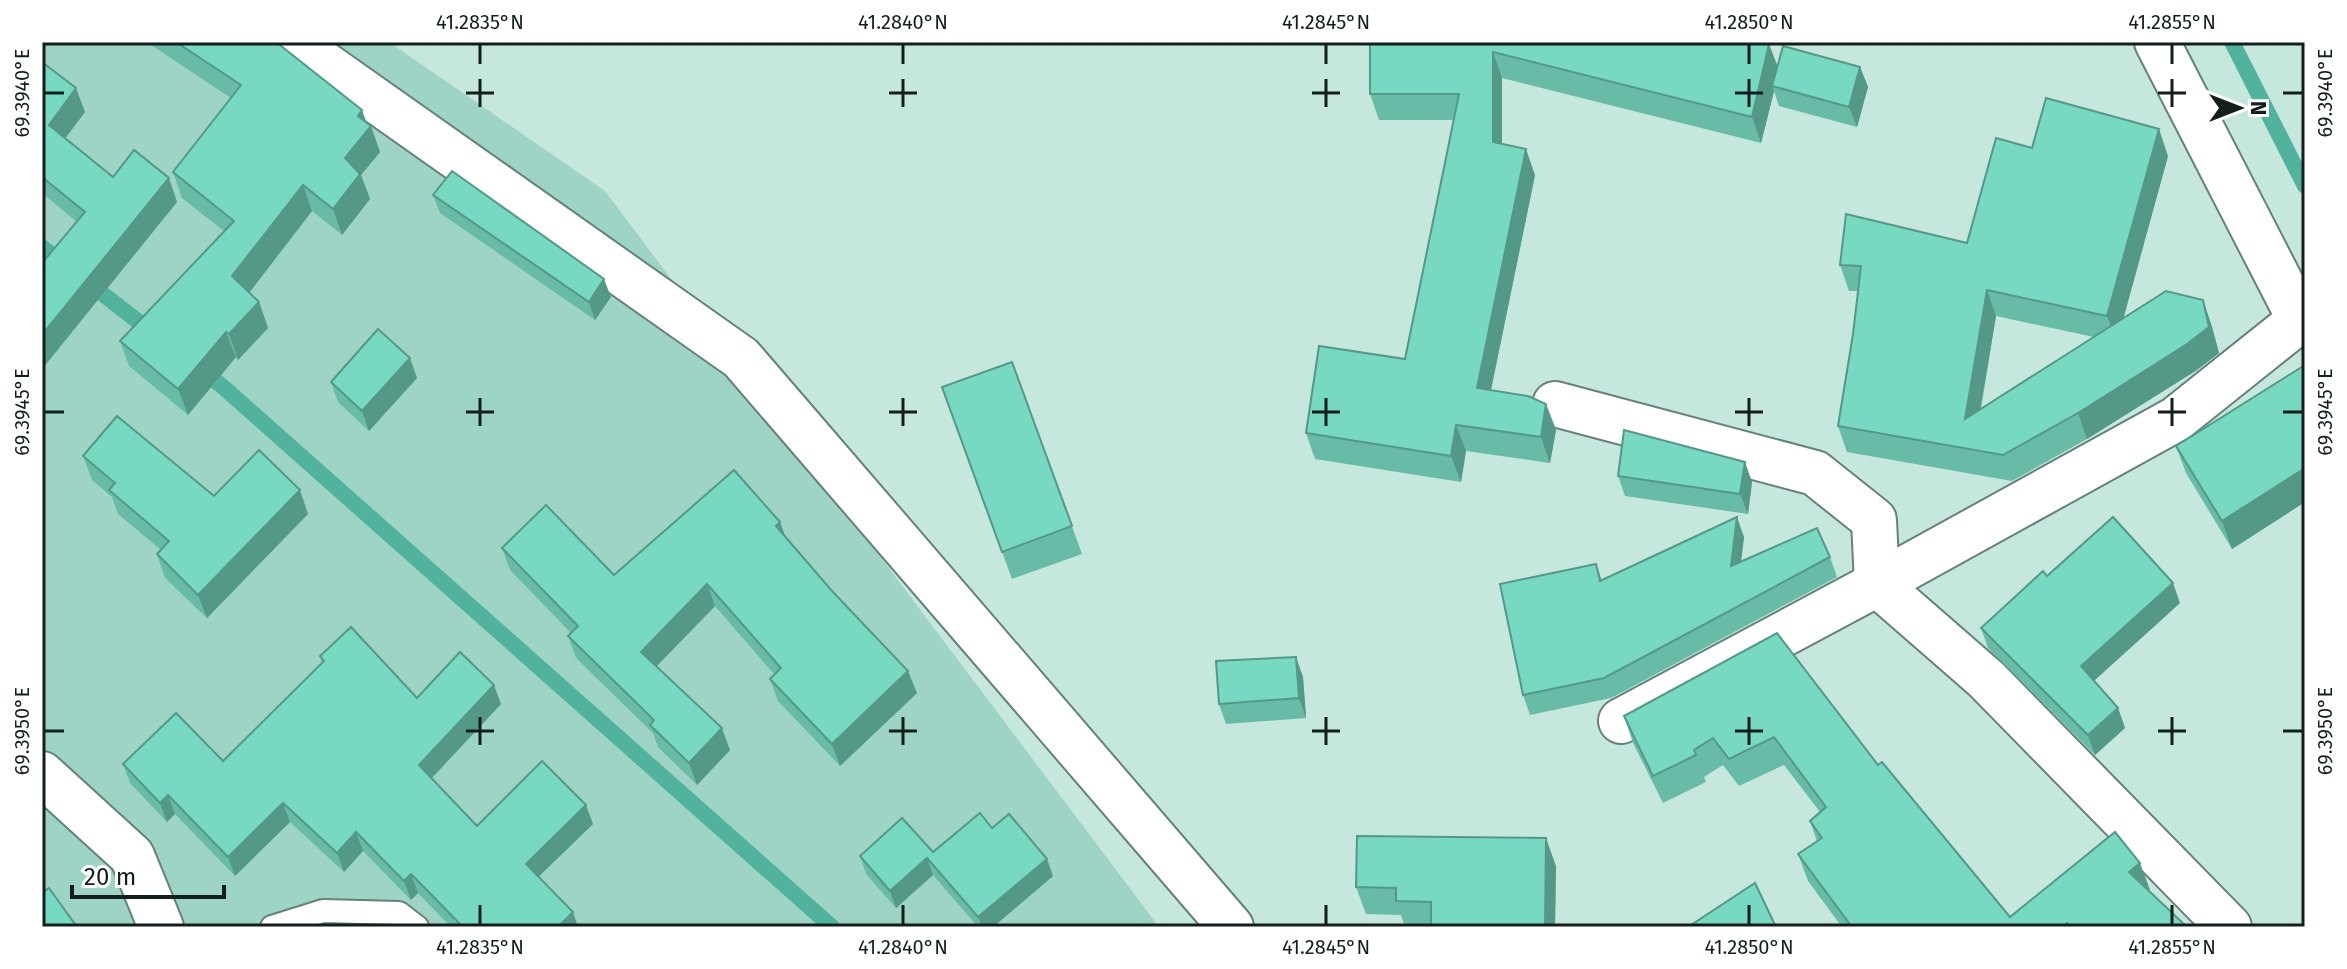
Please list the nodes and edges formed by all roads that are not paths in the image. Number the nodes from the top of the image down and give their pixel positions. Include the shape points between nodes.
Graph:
1 (293, 42) edge
2 (2157, 42) edge
3 (2302, 318) edge
4 (1555, 404) dead end
5 (1877, 584) junction
6 (1621, 721) dead end
7 (42, 774) edge
8 (161, 927) edge
9 (272, 927) edge
10 (417, 927) edge
11 (1231, 927) edge
12 (2229, 927) edge

1 - 11 street via 741,358
2 - 3 street
3 - 5 street via 2176,419
4 - 5 street via 1815,473 1874,520
5 - 6 street
5 - 12 street via 1986,679
7 - 8 street via 132,856
9 - 10 lane via 323,911 399,913

